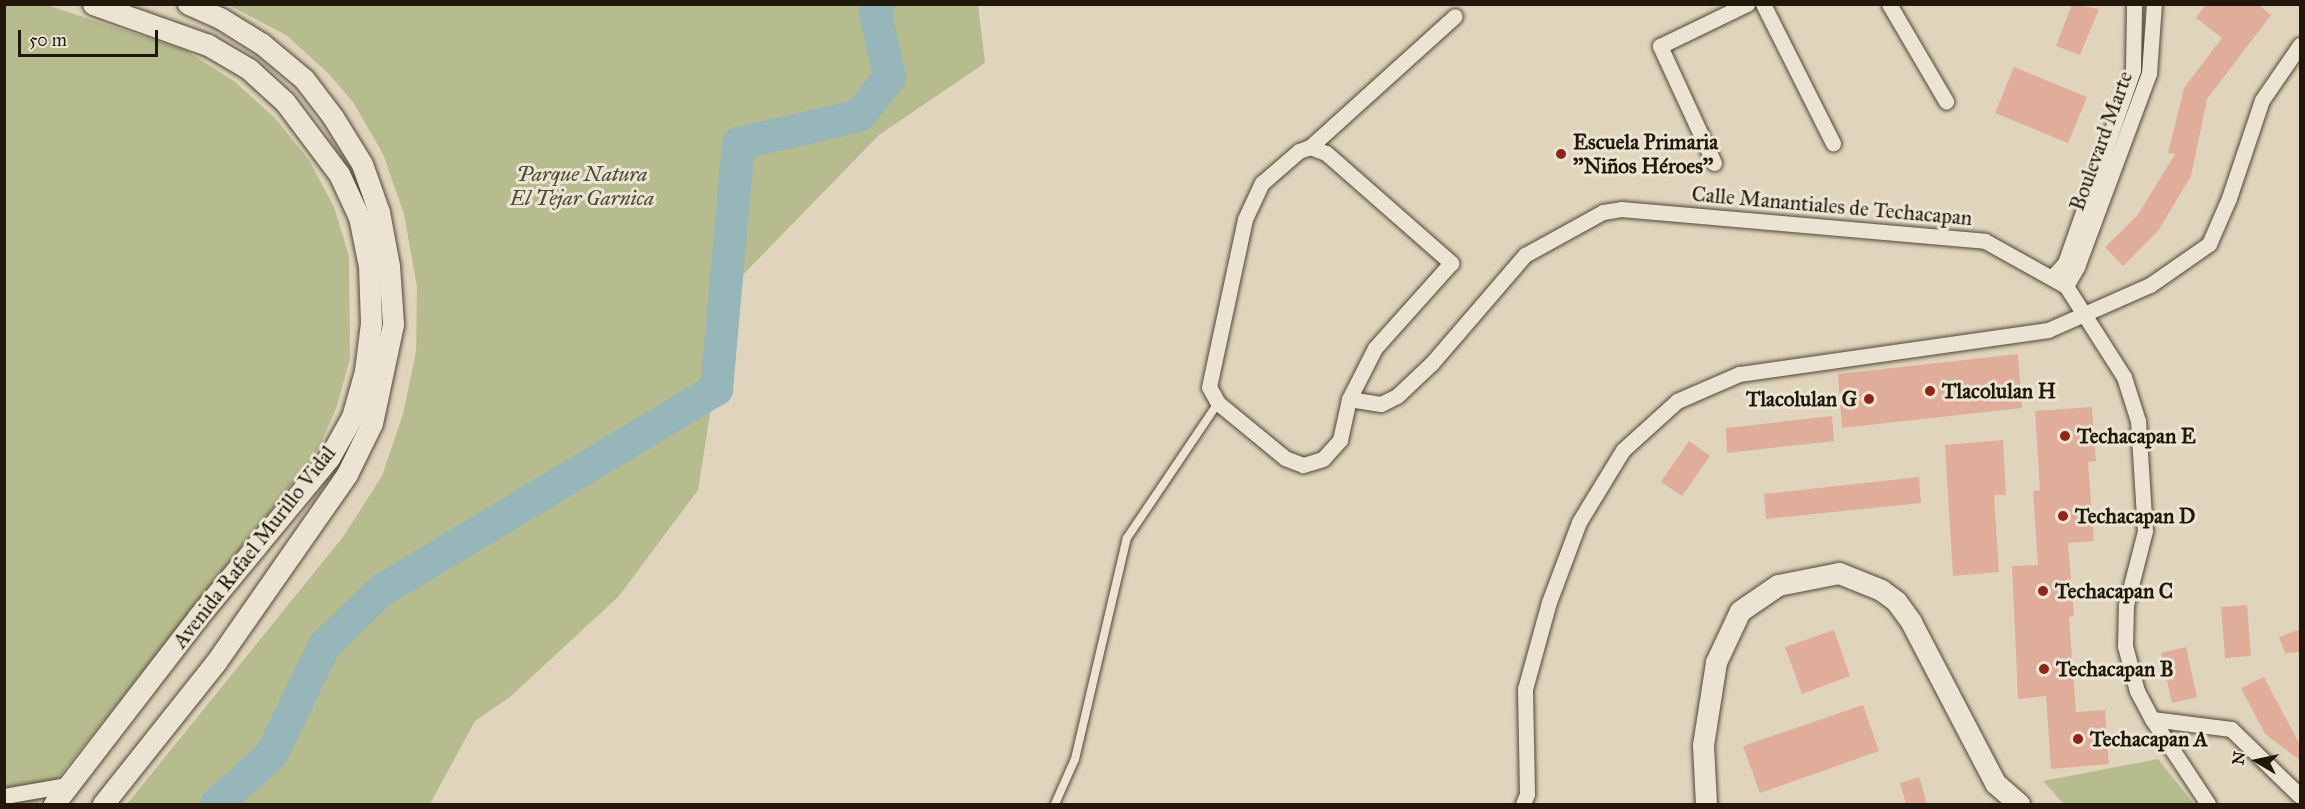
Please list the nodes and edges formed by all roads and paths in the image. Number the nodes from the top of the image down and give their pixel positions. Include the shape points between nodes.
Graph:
1 (93, 4) edge
2 (188, 4) edge
3 (1748, 4) edge
4 (1763, 4) edge
5 (1889, 4) edge
6 (2158, 6) edge
7 (2135, 9) edge
8 (1455, 16) dead end
9 (2301, 45) edge
10 (1946, 101) dead end
11 (1833, 142) dead end
12 (1310, 147) junction
13 (1714, 163) dead end
14 (2053, 276) junction
15 (2066, 286) junction
16 (2085, 315) junction
17 (1349, 399) junction
18 (1218, 403) junction
19 (2152, 719) junction
20 (67, 785) junction
21 (4, 796) edge
22 (2301, 796) edge
23 (54, 804) edge
24 (103, 804) edge
25 (1055, 804) edge
26 (1522, 804) edge
27 (1706, 804) edge
28 (2019, 804) edge
29 (2208, 804) edge

1 - 20 main road, Avenida Rafael Murillo Vidal via 208,45 249,69 285,102 339,174 359,217 369,266 371,323 365,371 352,417 328,458
2 - 24 main road, Avenida Rafael Murillo Vidal via 262,44 304,80 333,117 362,164 379,212 389,266 393,324 372,423 347,474 216,662
3 - 13 street via 1660,46
4 - 11 street
5 - 10 street
6 - 7 street
6 - 15 street, Boulevard Marte via 2149,73 2077,267
7 - 14 street, Boulevard Marte via 2133,70 2065,263
8 - 12 street
9 - 16 street via 2262,100 2209,244 2150,285
12 - 17 street via 1326,153 1451,263 1376,348
12 - 18 street via 1299,151 1262,183 1253,197 1210,373 1209,387
14 - 15 street, Calle Manantiales de Techacapan
14 - 17 street, Calle Manantiales de Techacapan via 1984,241 1621,209 1604,212 1525,255 1432,363 1397,396 1381,404
15 - 16 street, Calle Manantiales de Techacapan
16 - 19 street, Calle Manantiales de Techacapan via 2124,377 2138,421 2145,531 2126,605 2125,646 2137,691
16 - 26 street via 2048,330 1739,374 1677,401 1623,450 1579,522 1549,602 1524,689 1527,794
17 - 18 street via 1340,440 1323,459 1303,465 1285,458
18 - 25 lane via 1127,538 1075,759
19 - 22 street via 2231,729
19 - 29 street, Calle Manantiales de Techacapan
20 - 21 street
20 - 23 main road, Avenida Rafael Murillo Vidal
27 - 28 main road via 1703,745 1716,662 1740,610 1778,585 1839,573 1881,590 1896,601 1911,622 1995,783

